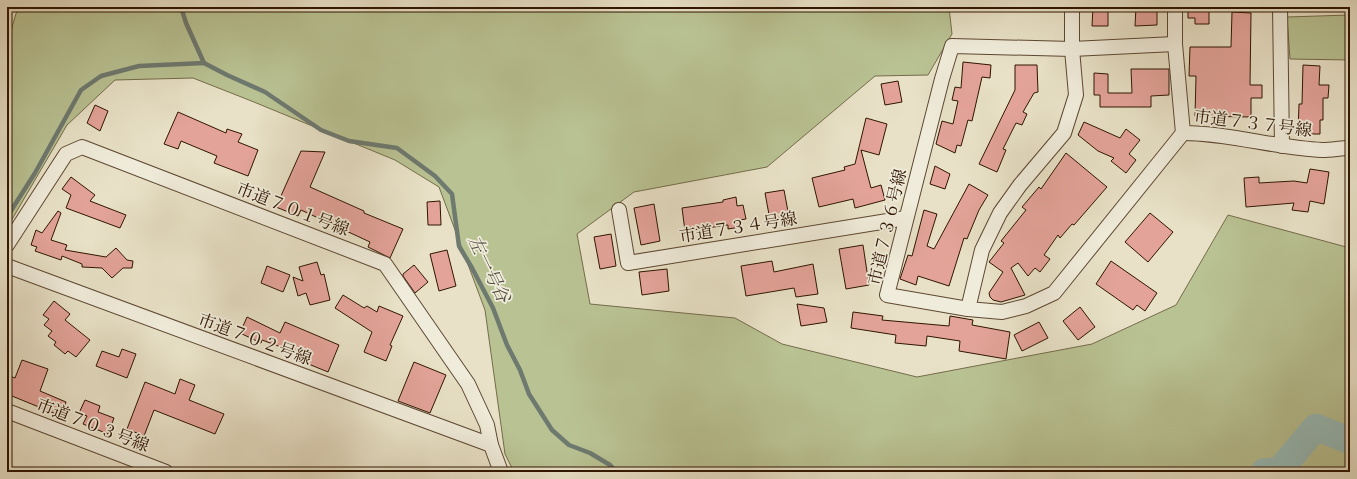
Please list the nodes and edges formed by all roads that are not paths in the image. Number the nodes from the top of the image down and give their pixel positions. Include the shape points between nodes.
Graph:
1 (1072, 7) edge
2 (1175, 7) edge
3 (1280, 7) edge
4 (1175, 44) junction
5 (1072, 49) junction
6 (1183, 133) junction
7 (1282, 146) junction
8 (1350, 148) edge
9 (619, 210) dead end
10 (906, 218) junction
11 (7, 245) edge
12 (7, 266) edge
13 (968, 309) junction
14 (7, 411) edge
15 (491, 445) junction
16 (165, 472) edge
17 (501, 472) edge

1 - 5 street
2 - 4 street, 市道７３７号線
3 - 7 street
4 - 5 street, 市道７３６号線
4 - 6 street, 市道７３７号線
5 - 10 street, 市道７３６号線 via 952,46
5 - 13 street via 1076,95 1064,133 1000,213 982,250
6 - 7 street, 市道７３７号線
6 - 13 street, 市道７３６号線 via 1054,293 1026,306 1002,312
7 - 8 street, 市道７３７号線 via 1324,150
9 - 10 street, 市道７３４号線 via 628,263
10 - 13 street, 市道７３６号線 via 887,295
11 - 15 street, 市道７０１号線 via 66,154 82,147 385,264 468,384 487,425
12 - 15 street, 市道７０２号線
14 - 16 street, 市道７０３号線
15 - 17 street, 市道７０１号線

